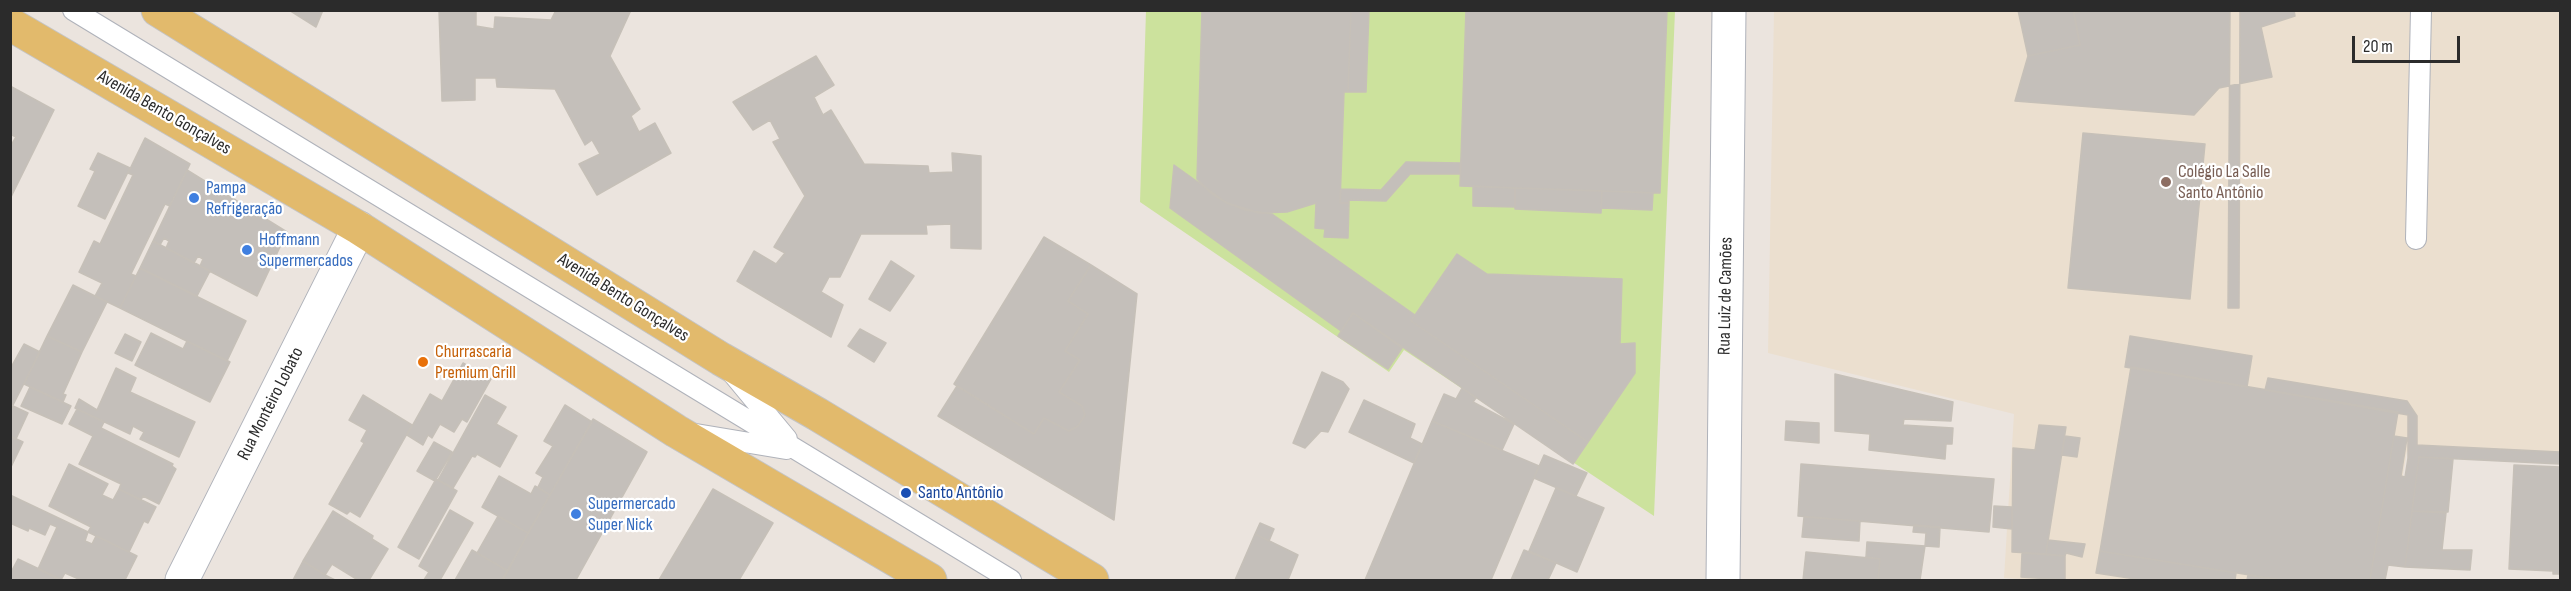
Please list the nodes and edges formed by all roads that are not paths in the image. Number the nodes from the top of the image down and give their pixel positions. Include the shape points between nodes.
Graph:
1 (73, 10) edge
2 (158, 10) edge
3 (1729, 10) edge
4 (2421, 10) edge
5 (10, 24) edge
6 (359, 228) junction
7 (2416, 239) dead end
8 (721, 359) junction
9 (676, 431) junction
10 (796, 451) junction
11 (182, 580) edge
12 (930, 580) edge
13 (1011, 580) edge
14 (1092, 580) edge
15 (1723, 580) edge

1 - 10 lane
2 - 8 main road, Avenida Bento Gonçalves
3 - 15 street, Rua Luiz de Camões
4 - 7 lane
5 - 6 main road, Avenida Bento Gonçalves
6 - 9 main road, Avenida Bento Gonçalves
6 - 11 street, Rua Monteiro Lobato
8 - 10 lane
8 - 14 main road, Avenida Bento Gonçalves
9 - 10 lane
9 - 12 main road, Avenida Bento Gonçalves
10 - 13 lane

